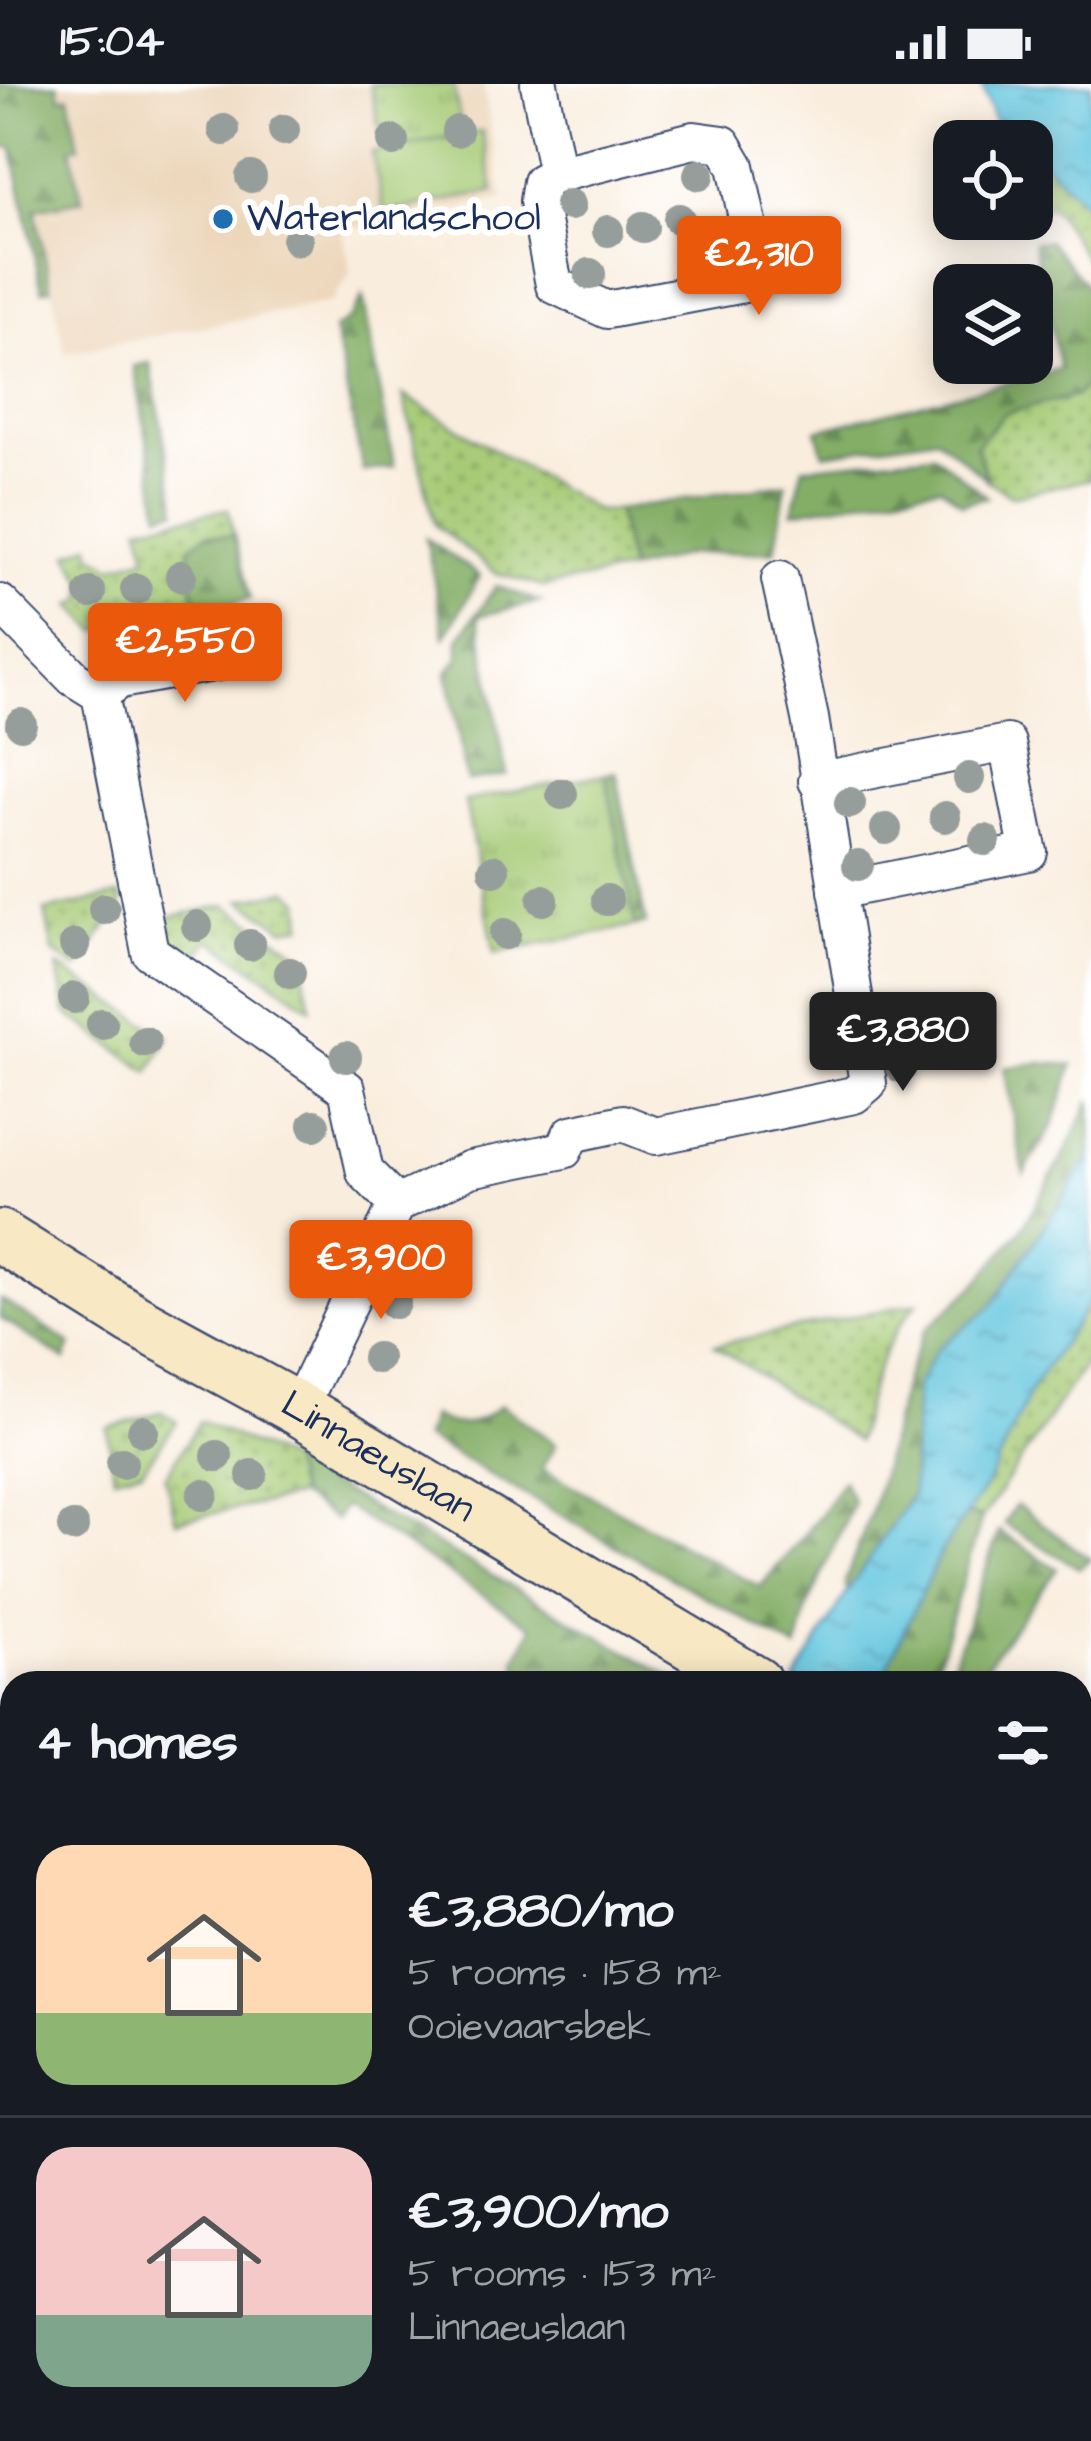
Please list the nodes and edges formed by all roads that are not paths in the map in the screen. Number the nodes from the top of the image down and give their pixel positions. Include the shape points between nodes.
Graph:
1 (539, 84) edge
2 (557, 174) junction
3 (780, 579) dead end
4 (0, 603) edge
5 (246, 657) dead end
6 (100, 694) junction
7 (817, 781) junction
8 (837, 891) junction
9 (397, 1204) junction
10 (0, 1236) edge
11 (298, 1409) junction
12 (736, 1671) edge

1 - 2 street
2 - 2 street via 541,182 538,202 554,285 577,299 607,310 759,275 736,166 723,144 694,140
3 - 7 street
4 - 6 street
5 - 6 street via 120,680
6 - 9 street via 149,952 347,1089 365,1172
7 - 8 street
7 - 8 street via 1007,742 1029,852
8 - 9 street via 868,1066 868,1083 854,1095 656,1136 622,1123 572,1133 563,1150 470,1168
9 - 11 street
10 - 11 street, Linnaeuslaan
11 - 12 street, Linnaeuslaan

